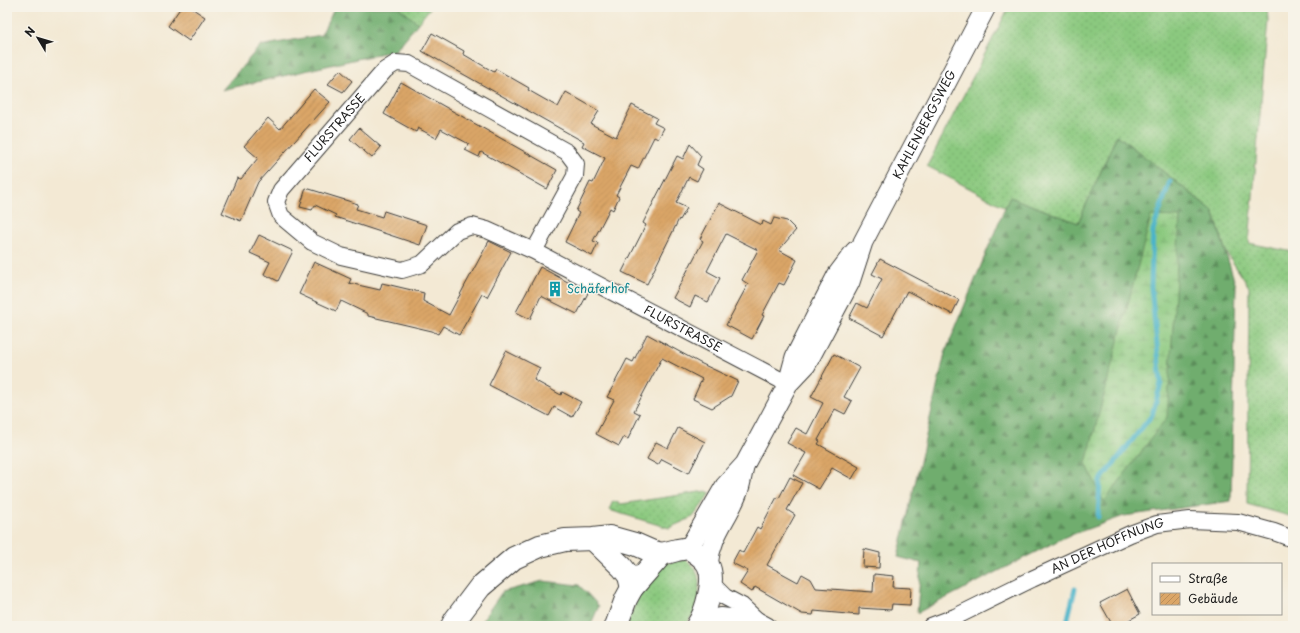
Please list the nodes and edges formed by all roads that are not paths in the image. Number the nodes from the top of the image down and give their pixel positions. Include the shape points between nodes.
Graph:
1 (986, 7) edge
2 (534, 252) junction
3 (788, 384) junction
4 (745, 464) junction
5 (593, 539) junction
6 (1293, 539) edge
7 (689, 548) junction
8 (662, 554) junction
9 (709, 574) junction
10 (632, 588) junction
11 (763, 623) edge
12 (698, 624) edge
13 (452, 626) edge
14 (616, 626) edge
15 (931, 626) edge

1 - 3 street, KAHLENBERGSWEG via 863,242 836,275 795,357
2 - 2 street, FLURSTRASSE via 575,176 576,164 567,152 409,64 396,63 385,70 281,190 276,202 281,216 312,242 341,256 402,270 422,264 457,231 472,226 487,230
2 - 3 street, FLURSTRASSE
3 - 4 street, KAHLENBERGSWEG
4 - 7 street, KAHLENBERGSWEG via 725,486
4 - 9 street, KAHLENBERGSWEG via 738,492 714,539 710,552
5 - 8 main road via 610,537
5 - 10 main road via 622,567 629,576
5 - 13 main road via 565,540 540,546 514,558 480,587
6 - 15 street, AN DER HOFFNUNG via 1238,522 1190,520 1158,524 1130,534
7 - 8 main road
7 - 9 main road via 702,557
8 - 10 main road
9 - 11 street via 725,596
9 - 12 main road, KAHLENBERGSWEG via 707,602
10 - 14 main road
11 - 12 street via 721,616

